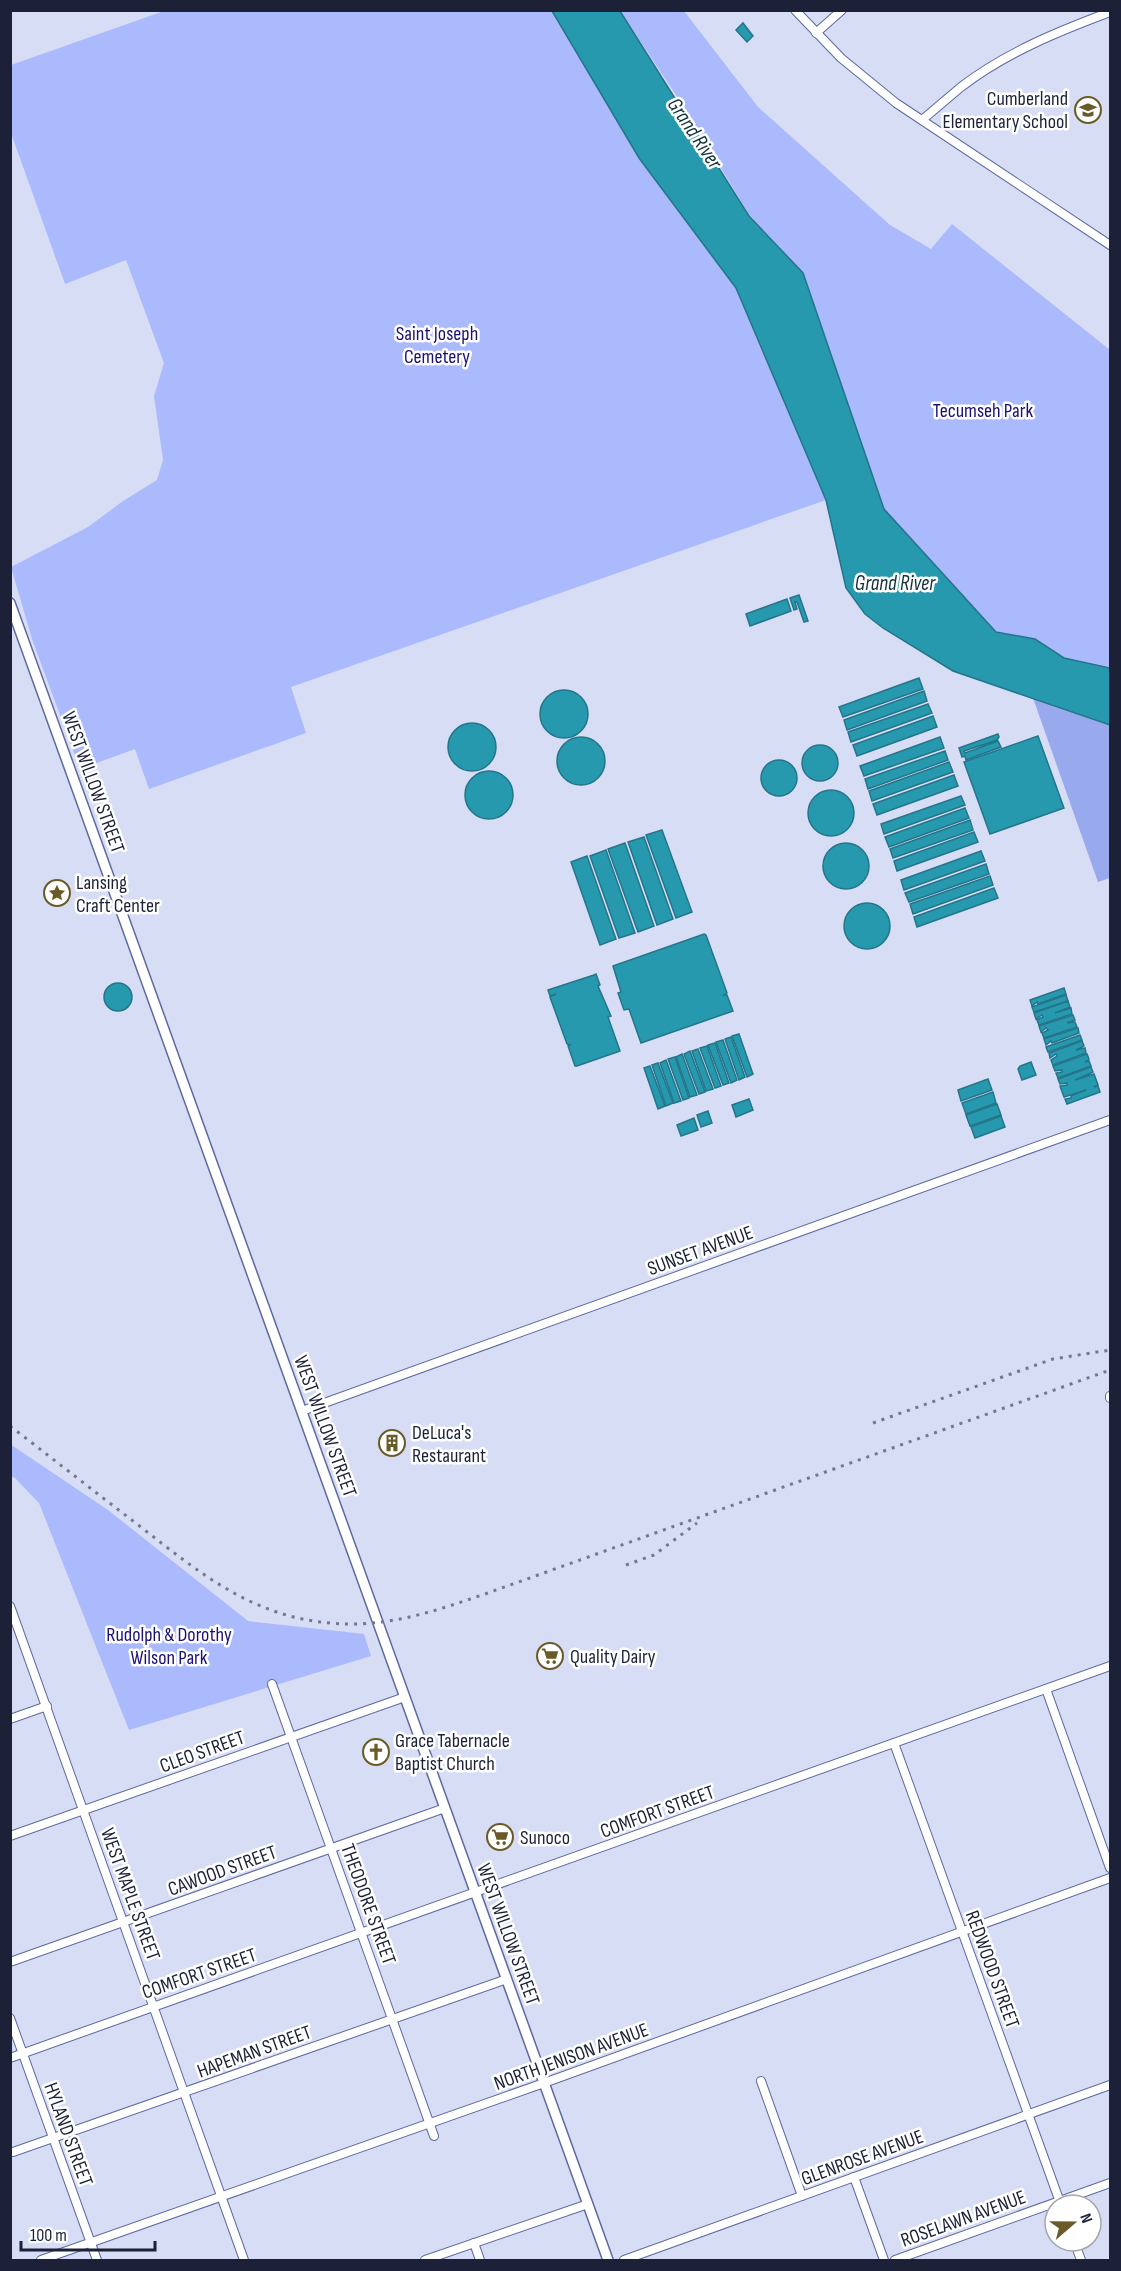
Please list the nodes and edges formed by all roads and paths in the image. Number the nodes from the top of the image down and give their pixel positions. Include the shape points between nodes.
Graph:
1 (795, 10) edge
2 (842, 10) edge
3 (1110, 12) edge
4 (816, 33) junction
5 (922, 120) junction
6 (1110, 245) edge
7 (10, 603) edge
8 (1110, 1120) edge
9 (302, 1411) junction
10 (10, 1606) edge
11 (1110, 1666) edge
12 (272, 1684) dead end
13 (1046, 1689) junction
14 (405, 1697) junction
15 (46, 1706) junction
16 (10, 1719) edge
17 (291, 1737) junction
18 (894, 1743) junction
19 (445, 1808) junction
20 (83, 1811) junction
21 (10, 1836) edge
22 (331, 1849) junction
23 (1110, 1868) edge
24 (1110, 1878) edge
25 (476, 1893) junction
26 (123, 1922) junction
27 (962, 1932) junction
28 (362, 1934) junction
29 (10, 1962) edge
30 (507, 1979) junction
31 (153, 2007) junction
32 (10, 2018) edge
33 (392, 2019) junction
34 (23, 2053) junction
35 (10, 2058) edge
36 (761, 2081) dead end
37 (544, 2083) junction
38 (1110, 2085) edge
39 (184, 2093) junction
40 (1029, 2114) junction
41 (430, 2124) junction
42 (434, 2136) dead end
43 (54, 2139) junction
44 (13, 2152) dead end
45 (854, 2177) junction
46 (1110, 2183) edge
47 (1057, 2193) edge
48 (1085, 2193) edge
49 (802, 2196) junction
50 (221, 2197) junction
51 (588, 2204) junction
52 (1043, 2209) edge
53 (90, 2243) junction
54 (474, 2243) junction
55 (41, 2260) edge
56 (97, 2260) edge
57 (244, 2260) edge
58 (425, 2260) edge
59 (480, 2260) edge
60 (608, 2260) edge
61 (624, 2260) edge
62 (884, 2260) edge
63 (895, 2260) edge

1 - 4 street
2 - 4 street
3 - 5 street via 1054,34 996,64
4 - 5 street via 864,78
5 - 6 street
7 - 9 street, WEST WILLOW STREET
8 - 9 street, SUNSET AVENUE
9 - 14 street, WEST WILLOW STREET
10 - 15 street, WEST MAPLE STREET
11 - 13 street, COMFORT STREET
12 - 17 street, THEODORE STREET
13 - 18 street, COMFORT STREET
13 - 23 street
14 - 17 street, CLEO STREET
14 - 19 street, WEST WILLOW STREET
15 - 16 street
15 - 20 street, WEST MAPLE STREET
17 - 20 street, CLEO STREET
17 - 22 street, THEODORE STREET
18 - 25 street, COMFORT STREET
18 - 27 street, REDWOOD STREET
19 - 22 street, CAWOOD STREET
19 - 25 street, WEST WILLOW STREET
20 - 21 street, CLEO STREET
20 - 26 street, WEST MAPLE STREET
22 - 26 street, CAWOOD STREET
22 - 28 street, THEODORE STREET
24 - 27 street, NORTH JENISON AVENUE
25 - 28 street, COMFORT STREET
25 - 30 street, WEST WILLOW STREET
26 - 29 street, CAWOOD STREET
26 - 31 street, WEST MAPLE STREET
27 - 37 street, NORTH JENISON AVENUE
27 - 40 street, REDWOOD STREET
28 - 31 street, COMFORT STREET
28 - 33 street, THEODORE STREET
30 - 33 street, HAPEMAN STREET
30 - 37 street, WEST WILLOW STREET
31 - 34 street, COMFORT STREET
31 - 39 street, WEST MAPLE STREET
32 - 34 street, HYLAND STREET
33 - 39 street, HAPEMAN STREET
33 - 41 street, THEODORE STREET
34 - 35 street, COMFORT STREET
34 - 43 street, HYLAND STREET
36 - 49 street
37 - 41 street, NORTH JENISON AVENUE
37 - 51 street, WEST WILLOW STREET
38 - 40 street, GLENROSE AVENUE
39 - 43 street, HAPEMAN STREET
39 - 50 street, WEST MAPLE STREET
40 - 45 street, GLENROSE AVENUE
40 - 47 street, REDWOOD STREET
41 - 42 street, THEODORE STREET
41 - 50 street, NORTH JENISON AVENUE
43 - 44 street, HAPEMAN STREET
43 - 53 street, HYLAND STREET
45 - 49 street, GLENROSE AVENUE
45 - 62 street
46 - 48 street, ROSELAWN AVENUE
49 - 61 street, GLENROSE AVENUE
50 - 53 street, NORTH JENISON AVENUE
50 - 57 street, WEST MAPLE STREET
51 - 54 street
51 - 60 street, WEST WILLOW STREET
52 - 63 street, ROSELAWN AVENUE
53 - 55 street, NORTH JENISON AVENUE
53 - 56 street, HYLAND STREET
54 - 58 street
54 - 59 street

